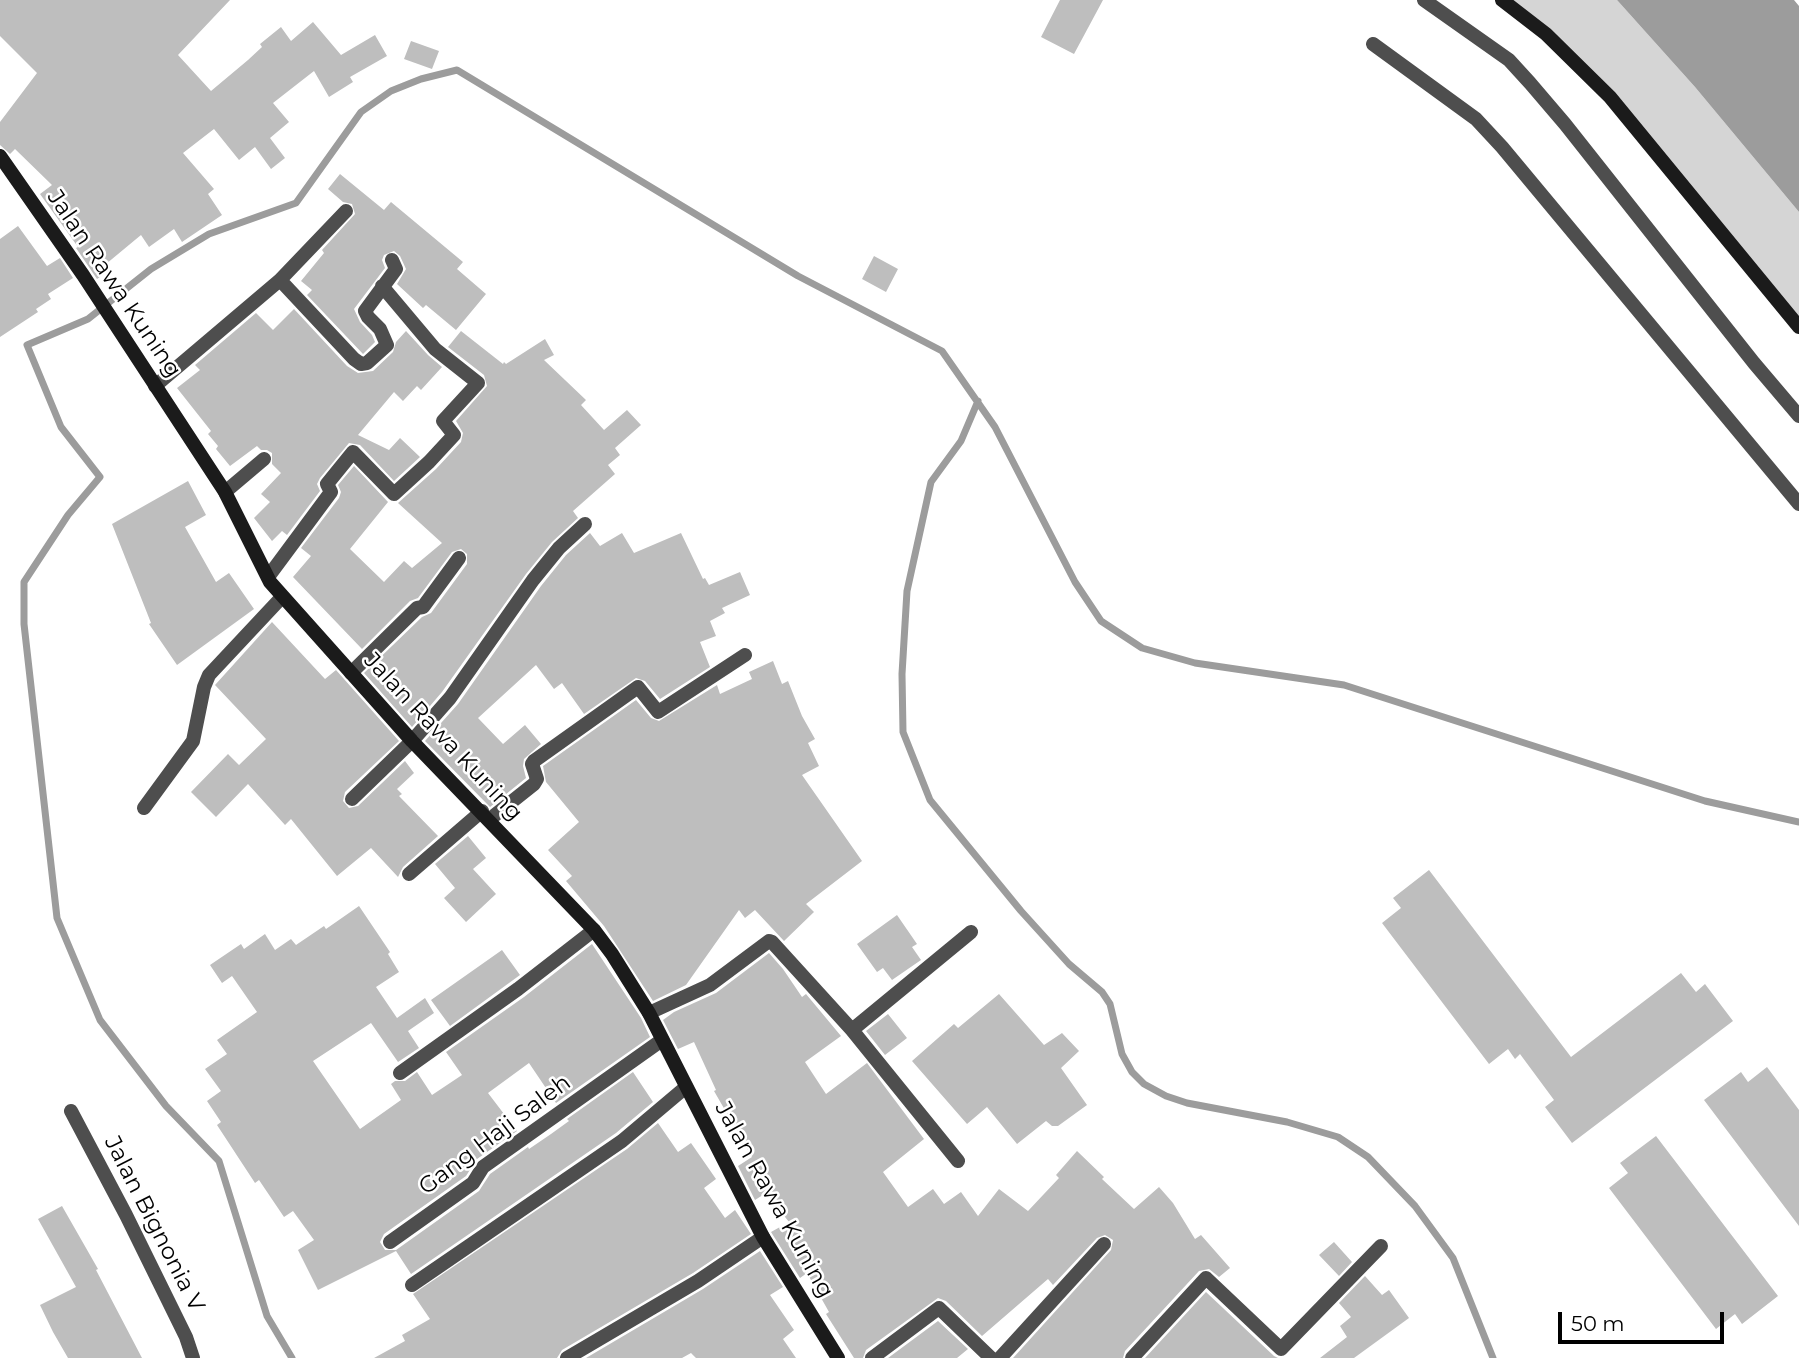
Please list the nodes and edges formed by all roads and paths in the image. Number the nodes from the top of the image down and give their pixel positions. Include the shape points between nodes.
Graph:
1 (1424, 0) edge
2 (1502, 0) edge
3 (1373, 44) dead end
4 (0, 156) edge
5 (346, 211) dead end
6 (392, 260) dead end
7 (280, 280) junction
8 (382, 286) junction
9 (1799, 327) edge
10 (155, 386) junction
11 (1799, 416) edge
12 (264, 459) dead end
13 (225, 492) junction
14 (1799, 504) edge
15 (585, 524) dead end
16 (459, 558) dead end
17 (268, 577) junction
18 (282, 597) junction
19 (745, 655) dead end
20 (351, 673) junction
21 (412, 741) junction
22 (352, 799) dead end
23 (144, 808) dead end
24 (486, 815) junction
25 (409, 874) dead end
26 (594, 930) junction
27 (971, 932) dead end
28 (649, 1013) junction
29 (852, 1030) junction
30 (662, 1040) junction
31 (400, 1073) dead end
32 (686, 1087) junction
33 (71, 1111) dead end
34 (958, 1161) dead end
35 (763, 1237) junction
36 (390, 1242) dead end
37 (1104, 1244) dead end
38 (1381, 1246) dead end
39 (412, 1285) dead end
40 (193, 1358) edge
41 (568, 1358) edge
42 (838, 1358) edge
43 (872, 1358) edge
44 (991, 1358) edge
45 (1000, 1358) edge
46 (1132, 1358) edge

1 - 11 street via 1508,60 1530,83
2 - 9 street via 1546,34 1610,97
3 - 14 street via 1494,137
4 - 10 street, Jalan Rawa Kuning
5 - 7 street
6 - 8 street via 396,269
7 - 8 street via 361,364 374,359 387,345 365,311
7 - 10 street
8 - 17 street via 435,349 478,383 443,421 454,435 394,494 353,452 327,484 331,492
10 - 13 street, Jalan Rawa Kuning
12 - 13 street
13 - 17 street, Jalan Rawa Kuning
15 - 21 street via 550,559 450,698
16 - 20 street via 423,607
17 - 18 street, Jalan Rawa Kuning
18 - 20 street, Jalan Rawa Kuning
18 - 23 street via 209,675 193,741
19 - 24 street via 658,712 638,687 533,762 534,784
20 - 21 street, Jalan Rawa Kuning
21 - 22 street
21 - 24 street, Jalan Rawa Kuning
24 - 25 street
24 - 26 street, Jalan Rawa Kuning
26 - 28 street, Jalan Rawa Kuning
26 - 31 street
27 - 29 street
28 - 29 street via 710,985 769,941
28 - 30 street, Jalan Rawa Kuning
29 - 34 street
30 - 32 street, Jalan Rawa Kuning
30 - 36 street, Gang Haji Saleh via 483,1167 473,1183
32 - 35 street, Jalan Rawa Kuning
32 - 39 street via 622,1141
33 - 40 street, Jalan Bignonia V
35 - 41 street
35 - 42 street, Jalan Rawa Kuning
37 - 45 street
38 - 46 street via 1281,1349 1206,1278
43 - 44 street via 939,1308

